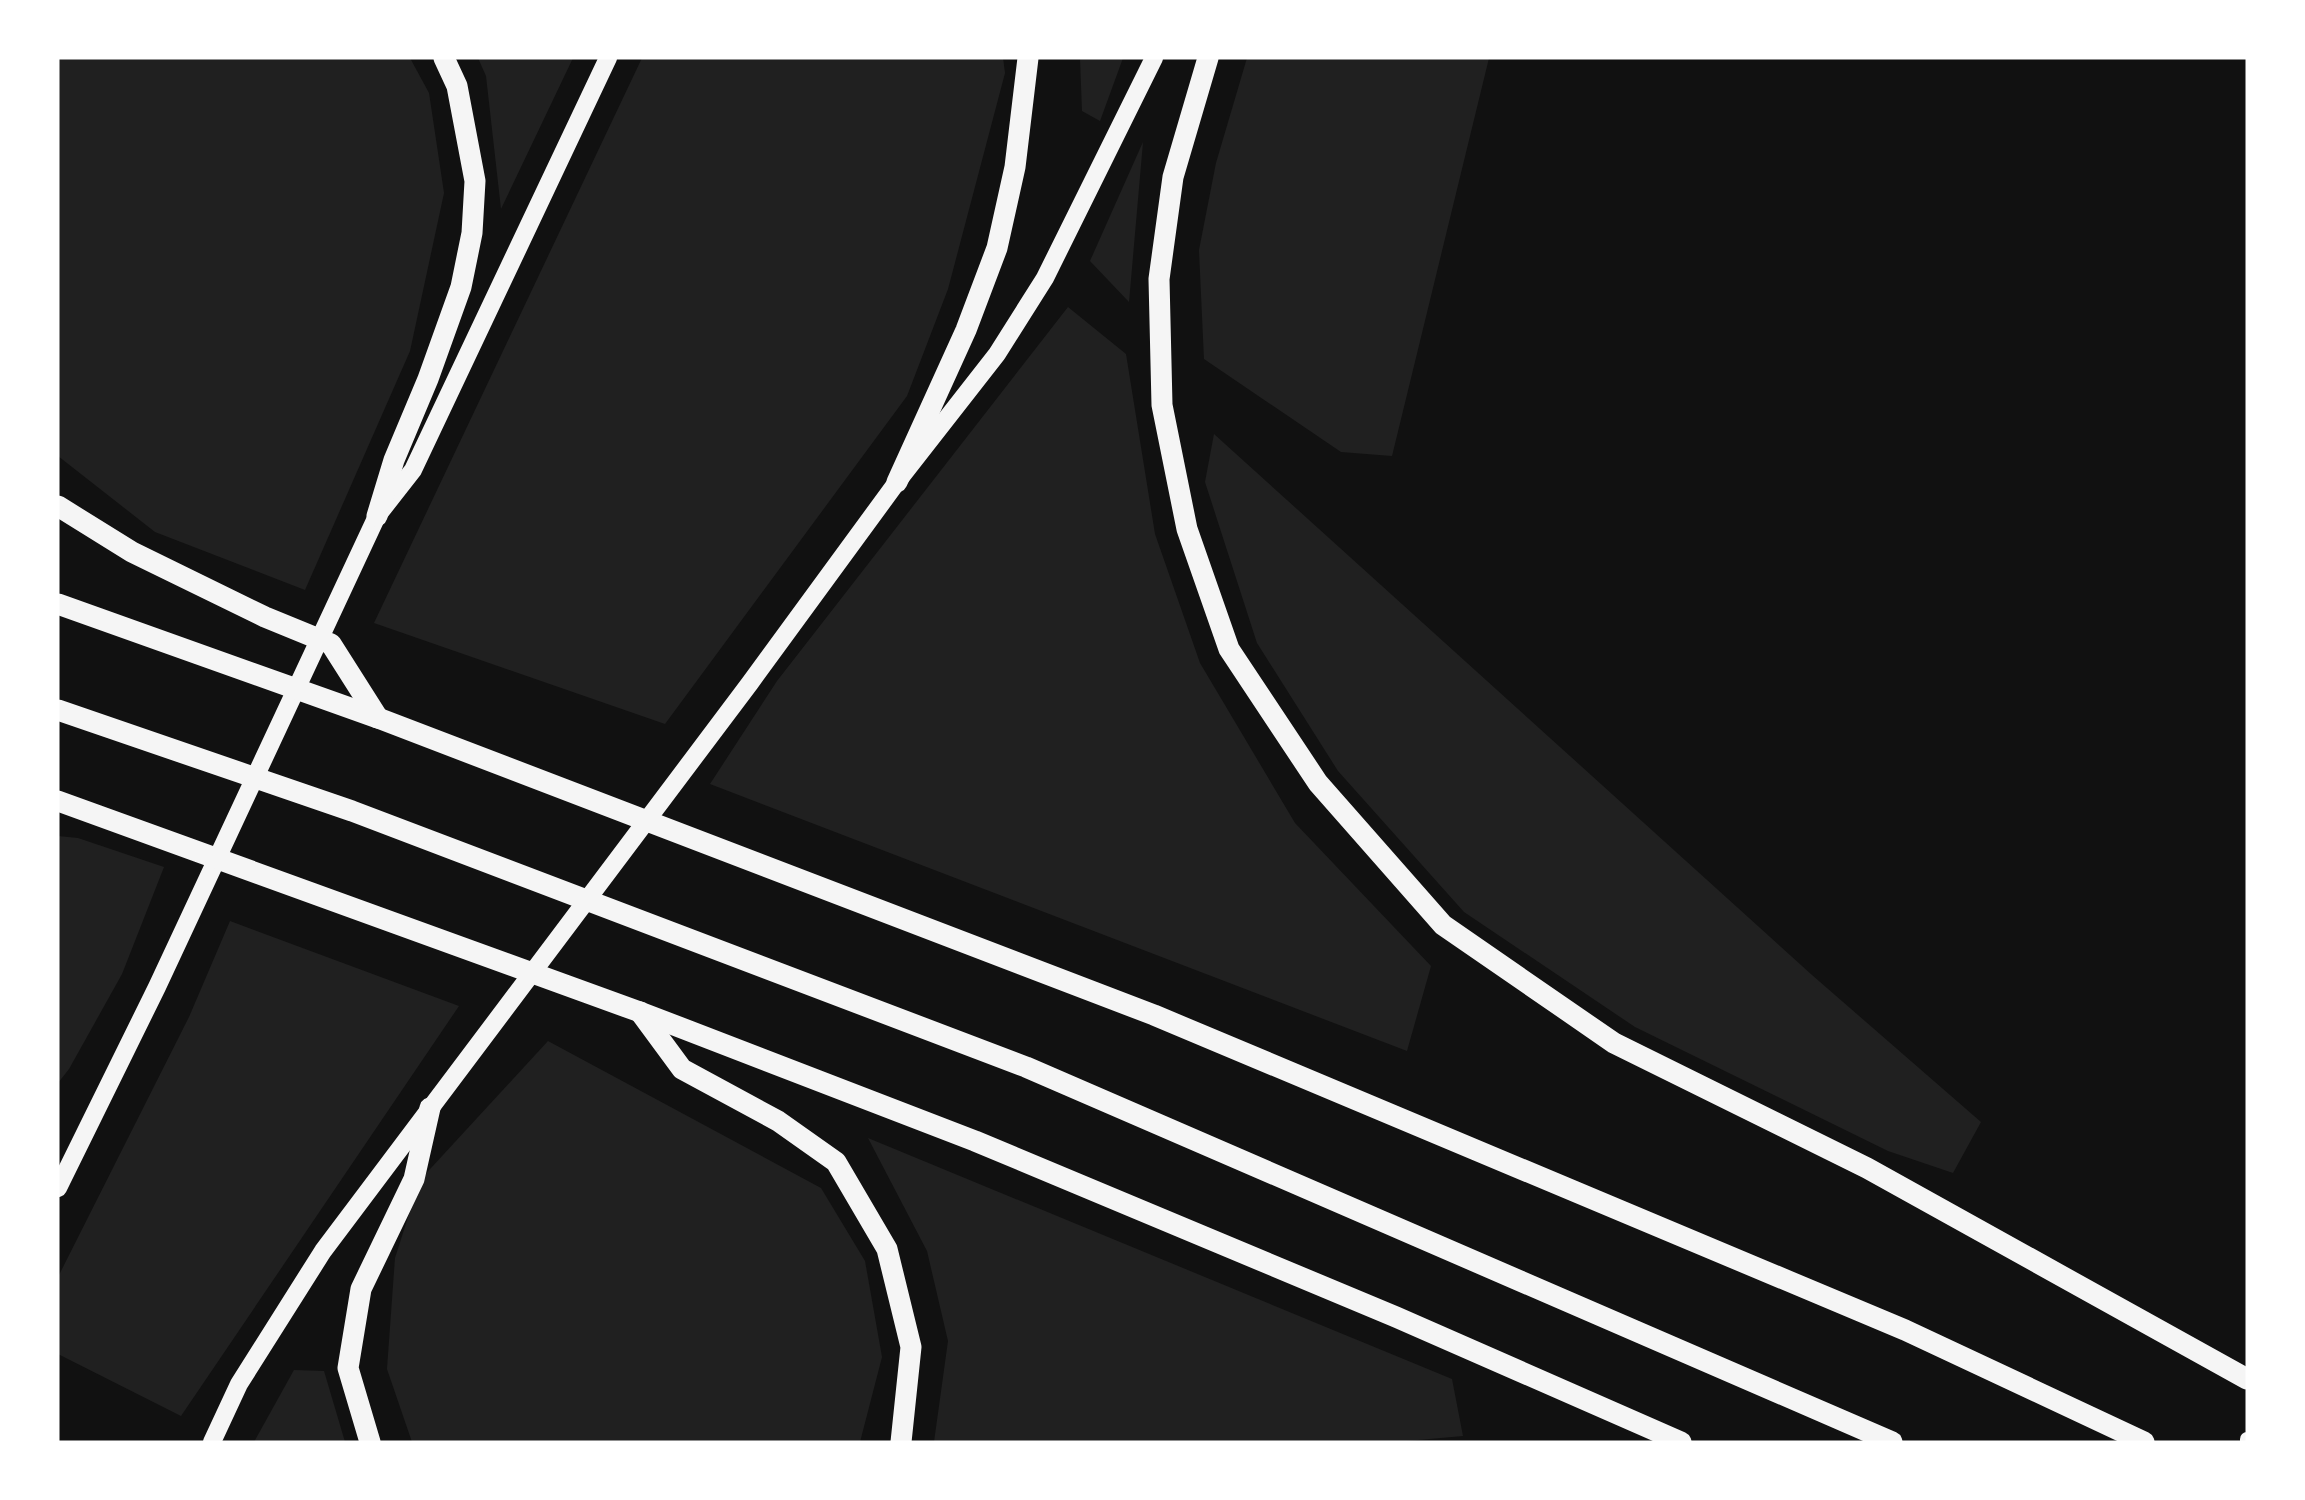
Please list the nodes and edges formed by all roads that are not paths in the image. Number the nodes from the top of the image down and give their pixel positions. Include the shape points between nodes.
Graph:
1 (444, 58) edge
2 (608, 58) edge
3 (1028, 58) edge
4 (1154, 58) edge
5 (1208, 58) edge
6 (897, 482) junction
7 (58, 506) edge
8 (377, 516) junction
9 (58, 604) edge
10 (58, 710) edge
11 (378, 718) junction
12 (58, 801) edge
13 (640, 1012) junction
14 (430, 1108) junction
15 (58, 1188) edge
16 (2247, 1379) edge
17 (212, 1442) edge
18 (370, 1442) edge
19 (901, 1442) edge
20 (1681, 1442) edge
21 (1892, 1442) edge
22 (2144, 1442) edge

1 - 8 highway via 457,86 475,181 472,233 461,287
2 - 8 main road via 413,470
3 - 6 highway via 1015,167 997,248 966,330
4 - 6 main road via 1045,278 997,354
5 - 16 highway via 1173,177 1159,279 1162,405 1187,529 1229,649 1318,783 1443,925 1614,1043 1867,1168
6 - 14 main road
7 - 11 highway via 132,552 331,644
8 - 15 main road
9 - 11 highway
10 - 21 highway via 352,811 1026,1067
11 - 22 highway via 1154,1015 1905,1330
12 - 13 highway
13 - 19 highway via 682,1069 778,1121 836,1162 887,1249 911,1347
13 - 20 highway via 1001,1152
14 - 17 main road via 323,1251 239,1384
14 - 18 highway via 414,1178 361,1289 348,1368

